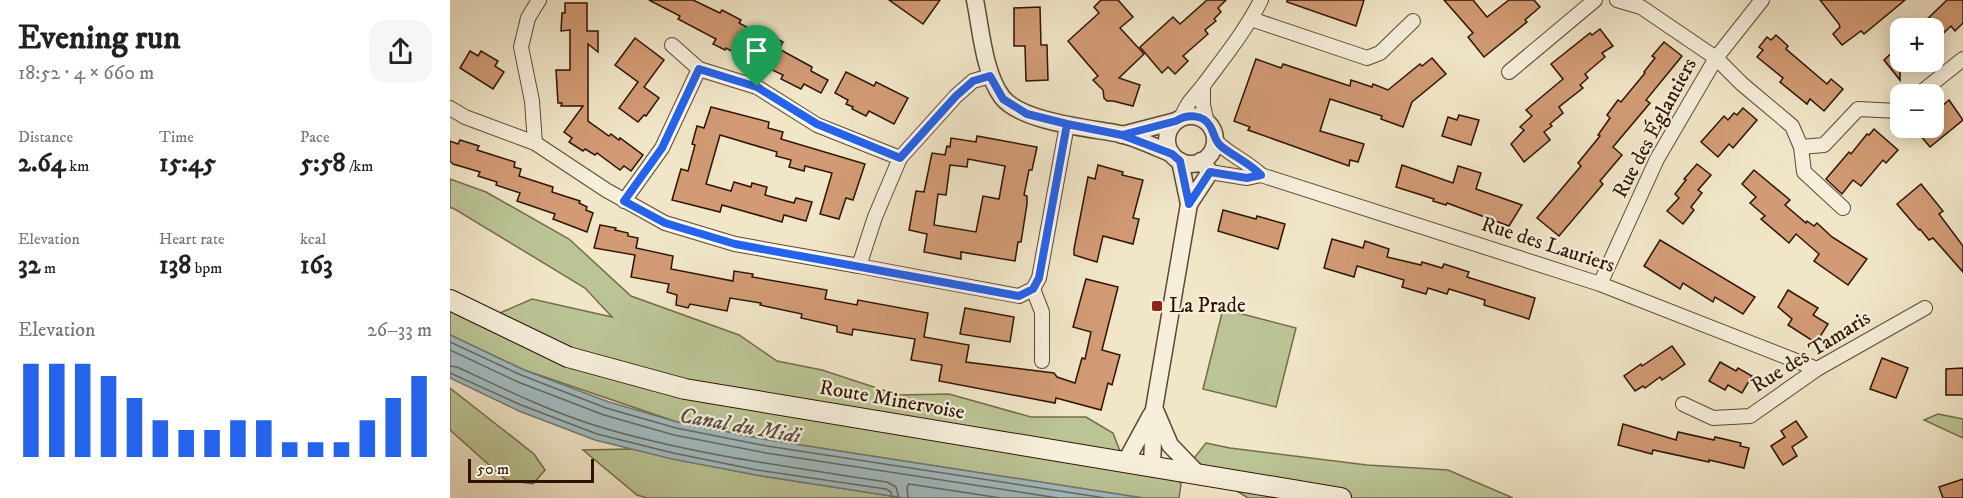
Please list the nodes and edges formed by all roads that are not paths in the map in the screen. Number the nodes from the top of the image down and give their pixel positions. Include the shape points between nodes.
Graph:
1 (538, 0) edge
2 (975, 0) edge
3 (1261, 0) edge
4 (1617, 0) edge
5 (1762, 0) edge
6 (1586, 3) edge
7 (1251, 20) junction
8 (1413, 21) dead end
9 (672, 45) dead end
10 (1716, 58) junction
11 (1963, 59) edge
12 (699, 69) junction
13 (1509, 72) dead end
14 (990, 76) junction
15 (1932, 84) edge
16 (1203, 86) junction
17 (450, 108) edge
18 (1890, 110) edge
19 (1179, 119) junction
20 (1207, 123) junction
21 (1067, 124) junction
22 (1122, 135) junction
23 (1214, 139) junction
24 (535, 143) junction
25 (1801, 147) junction
26 (1176, 157) junction
27 (900, 158) junction
28 (1206, 166) junction
29 (1261, 175) junction
30 (624, 201) junction
31 (1189, 204) junction
32 (1843, 208) dead end
33 (859, 266) junction
34 (1600, 284) junction
35 (1033, 289) junction
36 (450, 300) edge
37 (1925, 308) dead end
38 (1042, 361) dead end
39 (1817, 369) junction
40 (1683, 404) dead end
41 (1154, 409) junction
42 (1125, 463) junction
43 (1152, 468) junction
44 (1198, 474) junction
45 (1341, 498) edge

1 - 24 street via 528,18 521,47 532,101
2 - 14 street
3 - 7 street
4 - 10 street via 1641,8
5 - 10 street, Rue des Églantiers
6 - 13 street
7 - 8 street via 1367,58 1380,53
7 - 16 street
9 - 12 street
10 - 25 street via 1792,126
10 - 34 street, Rue des Églantiers via 1657,159
11 - 15 street
12 - 27 street via 757,87 817,124
12 - 30 street via 662,148
14 - 21 street via 1003,99 1027,114
14 - 27 street via 973,81 956,96
16 - 19 street via 1188,101
16 - 20 street
17 - 24 street
18 - 25 street via 1858,109 1824,145
19 - 20 street via 1195,116
19 - 22 street
19 - 26 street via 1167,140
20 - 23 street
21 - 22 street
21 - 35 street via 1039,278
22 - 26 street
23 - 28 street
23 - 29 street, Rue des Lauriers
24 - 30 street
25 - 32 street via 1804,172
26 - 28 street
26 - 31 street
27 - 33 street
28 - 29 street, Rue des Lauriers via 1247,178
28 - 31 street
29 - 34 street, Rue des Lauriers
30 - 33 street via 665,223 735,244
31 - 41 street
33 - 35 street via 1019,296
34 - 39 street, Rue des Lauriers
35 - 38 street via 1042,312
36 - 42 main road, Route Minervoise via 568,357 685,389
37 - 39 street, Rue des Tamaris
39 - 40 street, Rue des Tamaris via 1750,416 1713,418
41 - 42 street
41 - 43 street
41 - 44 street via 1170,445
42 - 43 main road, Route Minervoise
43 - 44 main road, Route Minervoise
44 - 45 main road, Route Minervoise

